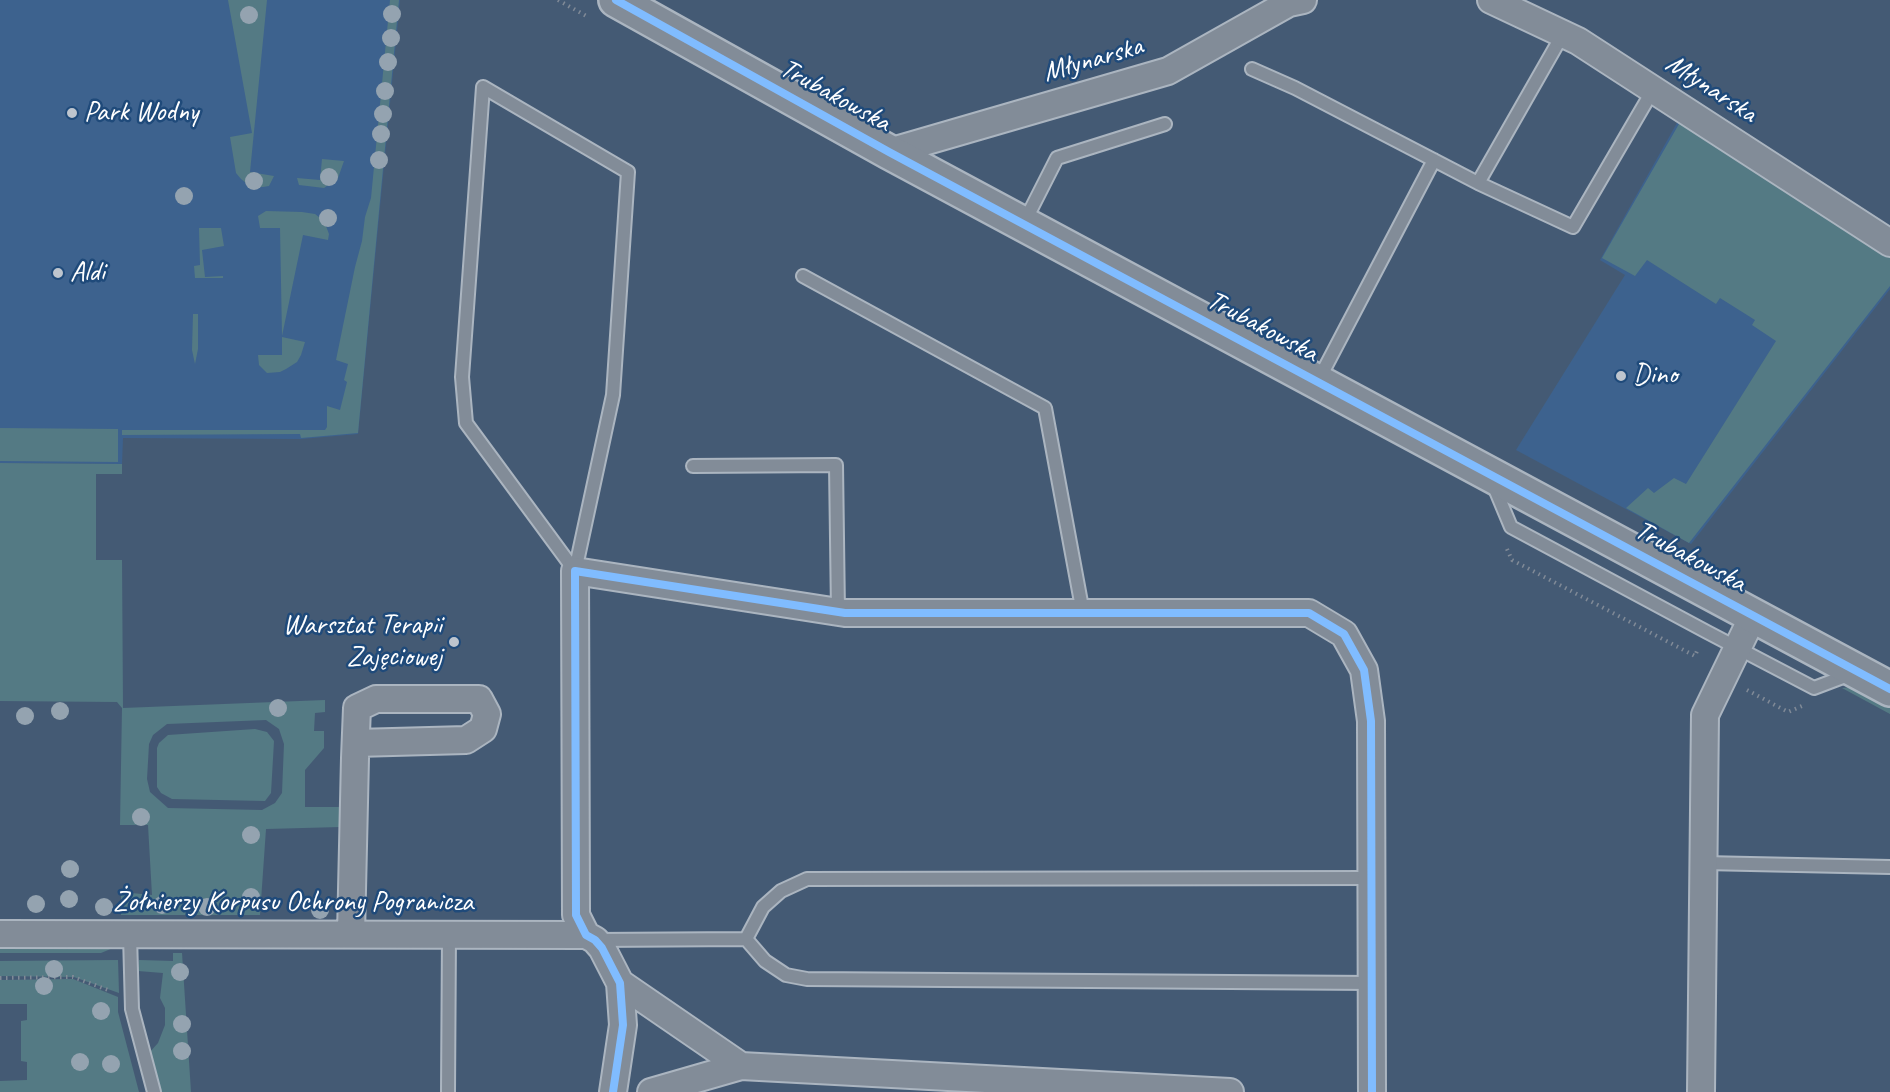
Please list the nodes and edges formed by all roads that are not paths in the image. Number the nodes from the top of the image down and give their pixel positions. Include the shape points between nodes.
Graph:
1 (616, 0) edge
2 (1303, 0) edge
3 (1491, 0) edge
4 (1563, 34) junction
5 (1252, 69) dead end
6 (1653, 90) junction
7 (1166, 124) dead end
8 (889, 152) junction
9 (1434, 160) junction
10 (1478, 183) junction
11 (1023, 224) junction
12 (1890, 243) edge
13 (803, 276) dead end
14 (1318, 382) junction
15 (693, 466) dead end
16 (1489, 474) junction
17 (575, 571) junction
18 (838, 612) junction
19 (1083, 613) junction
20 (1753, 616) junction
21 (1738, 648) junction
22 (1857, 671) junction
23 (1890, 688) edge
24 (356, 743) junction
25 (1704, 863) junction
26 (1890, 867) edge
27 (1371, 878) junction
28 (0, 934) edge
29 (351, 934) junction
30 (130, 935) junction
31 (449, 935) junction
32 (590, 937) junction
33 (746, 939) junction
34 (620, 983) junction
35 (1372, 983) junction
36 (741, 1066) junction
37 (154, 1092) edge
38 (448, 1092) edge
39 (613, 1092) edge
40 (651, 1092) edge
41 (1230, 1092) edge
42 (1372, 1092) edge
43 (1701, 1092) edge

1 - 8 street, Trubakowska
2 - 8 street, Młynarska via 1288,3 1168,71
3 - 4 street, Młynarska
4 - 6 street, Młynarska
4 - 10 lane
5 - 9 lane
6 - 10 lane via 1574,227
6 - 12 street, Młynarska
7 - 11 lane via 1057,158
8 - 11 street, Trubakowska
9 - 10 lane
9 - 14 lane
11 - 14 street, Trubakowska
13 - 19 lane via 1045,408
14 - 16 street, Trubakowska
15 - 18 lane via 836,465
16 - 20 street, Trubakowska
16 - 21 lane via 1511,527
17 - 17 lane via 613,395 628,172 483,87 462,377 466,423
17 - 18 street
17 - 32 street via 576,915
18 - 19 street
19 - 27 street via 1309,614 1344,634 1364,670 1371,721
20 - 21 street
20 - 22 street, Trubakowska
21 - 22 lane via 1814,688
21 - 25 street via 1705,715
22 - 23 street, Trubakowska
24 - 24 street via 357,708 376,699 479,699 487,714 483,729 466,740
24 - 29 street
25 - 26 lane
25 - 43 street
27 - 33 lane via 807,879 781,891 763,907
27 - 35 street
28 - 30 street, Żołnierzy Korpusu Ochrony Pogranicza
29 - 30 street, Żołnierzy Korpusu Ochrony Pogranicza
29 - 31 street, Żołnierzy Korpusu Ochrony Pogranicza
30 - 37 lane via 132,1008
31 - 32 street, Żołnierzy Korpusu Ochrony Pogranicza
31 - 38 lane
32 - 33 lane
32 - 34 street via 602,948
33 - 35 lane via 765,961 786,975 807,980
34 - 36 street
34 - 39 street via 623,1026
35 - 42 street
36 - 40 street
36 - 41 street

